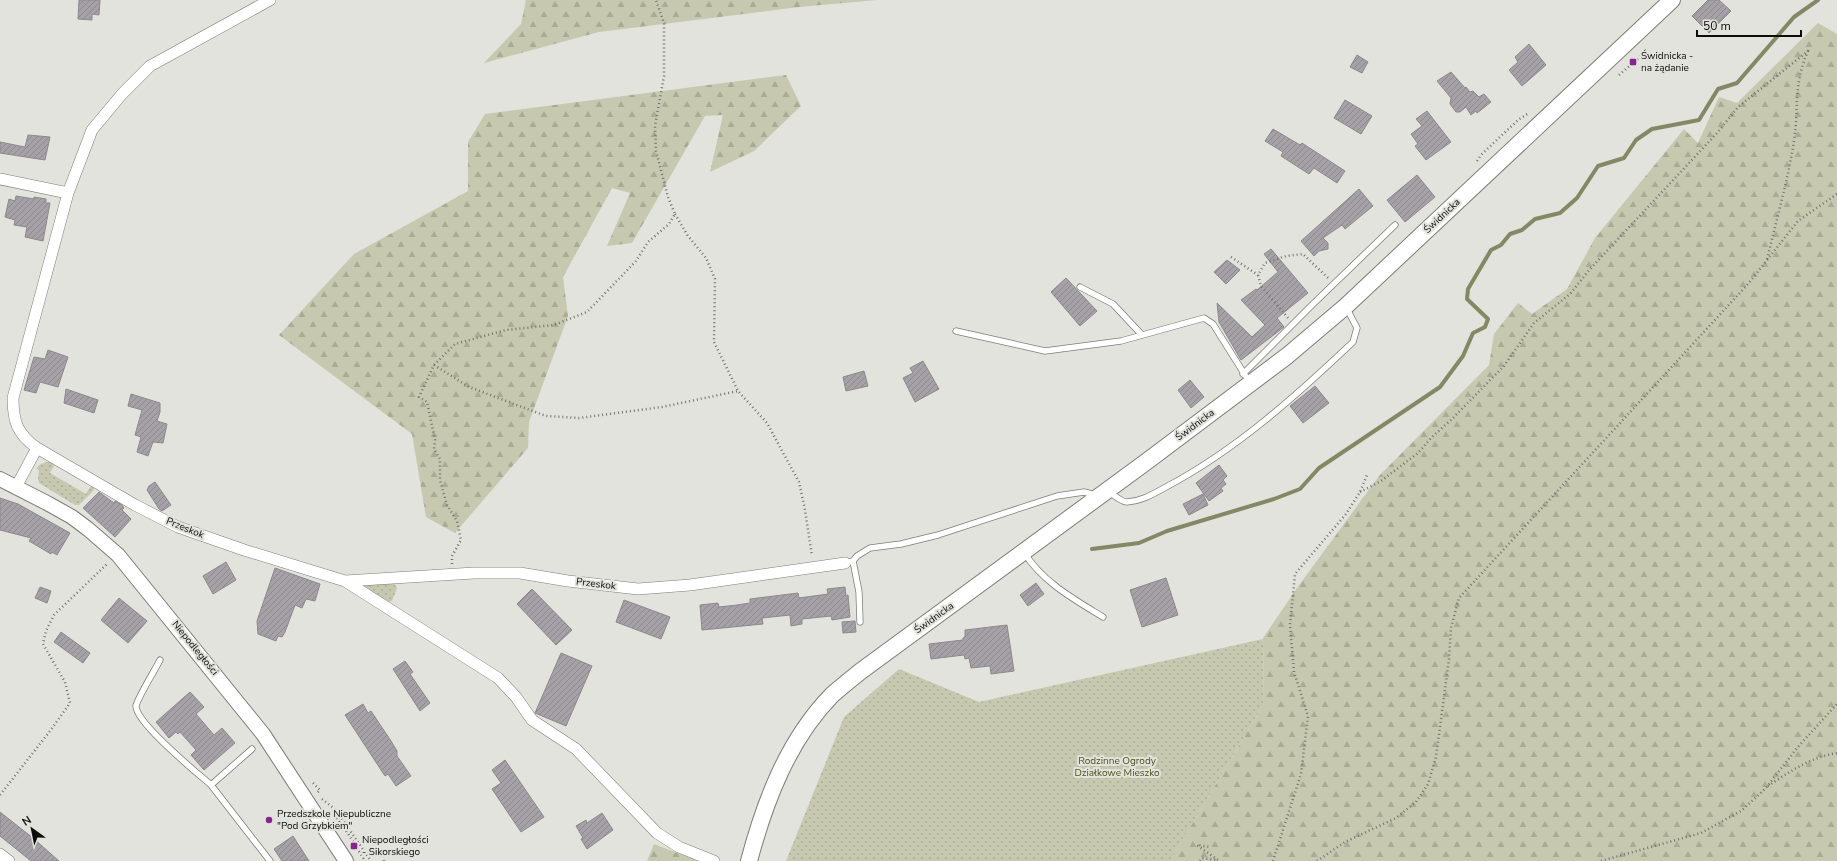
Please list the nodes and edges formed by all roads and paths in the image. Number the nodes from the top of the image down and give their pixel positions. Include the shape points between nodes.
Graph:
1 (270, 0) edge
2 (656, 0) edge
3 (1672, 0) edge
4 (1647, 51) dead end
5 (1619, 75) dead end
6 (0, 179) edge
7 (68, 192) junction
8 (1837, 194) edge
9 (675, 214) junction
10 (1395, 226) dead end
11 (1231, 257) dead end
12 (1767, 262) junction
13 (1258, 275) junction
14 (1333, 285) junction
15 (1080, 287) dead end
16 (1346, 306) junction
17 (1293, 324) junction
18 (956, 331) dead end
19 (1142, 335) junction
20 (434, 365) junction
21 (1247, 379) junction
22 (738, 391) junction
23 (37, 448) junction
24 (1367, 475) dead end
25 (0, 480) edge
26 (16, 487) junction
27 (1360, 492) junction
28 (1104, 493) junction
29 (1024, 552) junction
30 (109, 562) dead end
31 (849, 562) junction
32 (814, 567) junction
33 (455, 574) junction
34 (345, 581) junction
35 (1103, 617) dead end
36 (860, 622) dead end
37 (160, 660) dead end
38 (1837, 704) edge
39 (252, 749) dead end
40 (1837, 753) edge
41 (211, 785) junction
42 (1766, 788) junction
43 (311, 789) dead end
44 (0, 795) edge
45 (344, 828) dead end
46 (1211, 847) dead end
47 (0, 854) edge
48 (383, 856) dead end
49 (9, 861) edge
50 (270, 861) edge
51 (346, 861) edge
52 (364, 861) edge
53 (371, 861) edge
54 (384, 861) edge
55 (714, 861) edge
56 (750, 861) edge
57 (1200, 861) edge
58 (1273, 861) edge
59 (1317, 861) edge
60 (1601, 861) edge

1 - 7 street, Przeskok via 150,66 92,130
2 - 9 path via 664,23 664,76 655,126 656,151
3 - 16 main road, Świdnicka
4 - 5 path
6 - 7 street
7 - 23 street, Przeskok via 13,398 13,416 20,432 25,440
8 - 12 path via 1798,221
9 - 20 path via 669,224 648,242 636,261 587,312 554,325 506,330 455,344
9 - 22 path via 688,236 706,258 715,278 714,342
10 - 14 lane
11 - 13 path
12 - 27 path via 1794,140 1797,86 1801,66 1808,51 1738,107 1570,294 1534,323 1504,366 1430,438 1418,453 1380,481
12 - 59 path via 1459,598 1451,628 1436,757 1428,784 1416,802 1396,818 1345,842
13 - 14 path via 1265,263 1303,254
13 - 17 path via 1261,286
14 - 17 lane
15 - 19 lane via 1113,304
16 - 21 main road, Świdnicka via 1287,356
16 - 28 lane via 1357,328 1353,342 1275,412 1236,443 1191,474 1143,500 1125,502
17 - 21 lane
18 - 19 lane via 1045,351 1121,341
19 - 21 lane via 1204,318 1213,324
20 - 22 path via 469,387 546,416 579,418
20 - 33 path via 419,397 427,402 435,440 434,449 440,459 440,480 447,506 457,521 461,540 452,556
21 - 28 main road, Świdnicka
22 - 32 path via 767,423 799,482
23 - 26 street
23 - 34 street, Przeskok via 178,527
24 - 27 path
25 - 26 street, Niepodległości
26 - 51 street, Niepodległości via 88,529 118,555 263,734
27 - 58 path via 1346,514 1294,574 1290,633 1294,672 1308,716 1301,774
28 - 29 main road, Świdnicka
28 - 31 lane via 1084,492 1057,496 938,535 870,548
29 - 35 lane via 1030,562 1061,590
29 - 56 main road, Świdnicka via 860,671 832,695 797,741 783,766 758,828
30 - 44 path via 54,615 46,631 43,644 65,682 70,702
31 - 32 street, Przeskok
31 - 36 lane via 859,592
32 - 33 street, Przeskok via 690,585 638,589 520,573
33 - 34 street, Przeskok
34 - 55 street, Przeskok via 498,678 516,697 532,720 576,749 657,833 679,847
37 - 41 lane via 136,705 138,713 149,729
38 - 42 path via 1797,748
39 - 41 lane
40 - 42 path via 1797,767
41 - 50 lane
42 - 60 path via 1741,810 1701,833
43 - 53 path via 336,810
45 - 52 path
46 - 57 path via 1197,845 1218,860 1202,858
47 - 49 street
48 - 54 path

